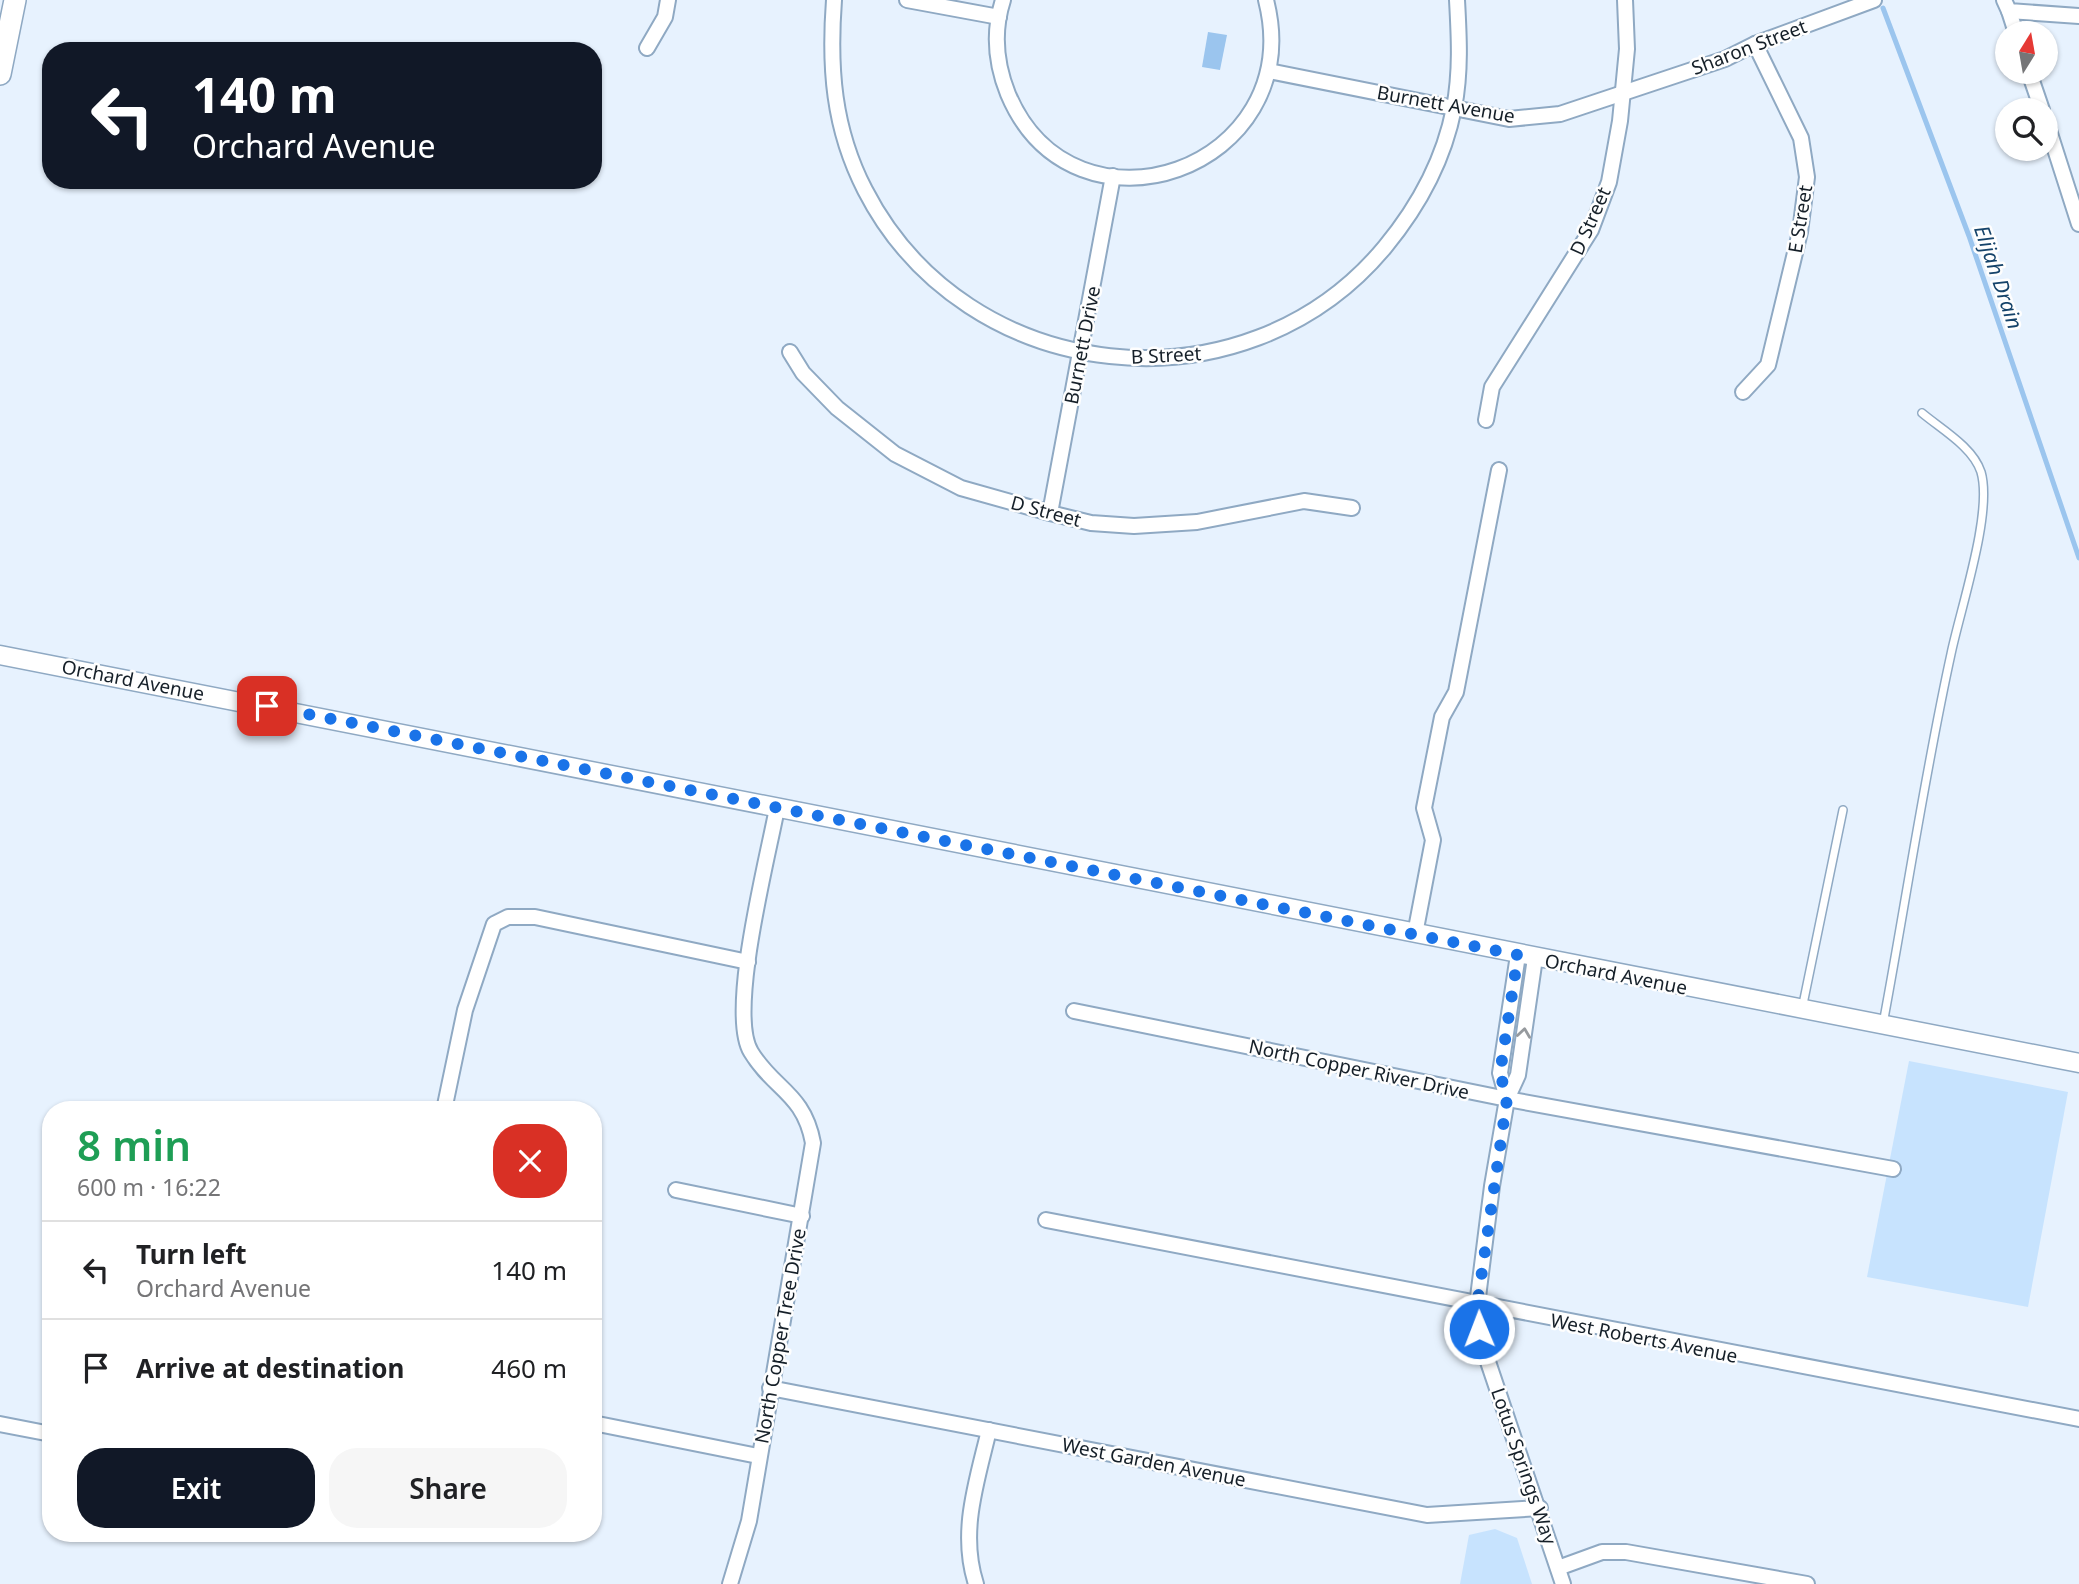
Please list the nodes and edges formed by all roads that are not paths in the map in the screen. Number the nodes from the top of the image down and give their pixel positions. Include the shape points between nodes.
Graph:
1 (15, 0) edge
2 (668, 0) edge
3 (834, 0) edge
4 (907, 0) edge
5 (1003, 0) edge
6 (1266, 0) edge
7 (1457, 0) edge
8 (1625, 0) edge
9 (1874, 0) edge
10 (1849, 4) edge
11 (2007, 6) edge
12 (2079, 16) edge
13 (999, 17) junction
14 (1755, 44) junction
15 (647, 48) dead end
16 (1269, 71) junction
17 (0, 74) edge
18 (1623, 93) junction
19 (1454, 108) junction
20 (2058, 151) edge
21 (1113, 176) junction
22 (2074, 190) edge
23 (2079, 224) edge
24 (790, 352) dead end
25 (1080, 353) junction
26 (1743, 392) dead end
27 (1922, 413) dead end
28 (1486, 420) dead end
29 (1499, 470) dead end
30 (1352, 508) dead end
31 (1050, 513) junction
32 (0, 655) edge
33 (777, 808) junction
34 (1843, 810) dead end
35 (1415, 934) junction
36 (1526, 956) junction
37 (748, 962) junction
38 (1801, 1010) junction
39 (1074, 1011) dead end
40 (1882, 1026) junction
41 (2079, 1063) edge
42 (1507, 1099) junction
43 (446, 1101) edge
44 (1893, 1169) dead end
45 (676, 1191) dead end
46 (802, 1216) junction
47 (1045, 1220) dead end
48 (1477, 1305) junction
49 (770, 1388) junction
50 (2079, 1419) edge
51 (0, 1424) edge
52 (602, 1425) edge
53 (989, 1430) junction
54 (42, 1432) edge
55 (758, 1456) junction
56 (1539, 1508) junction
57 (1558, 1568) junction
58 (730, 1584) edge
59 (976, 1584) edge
60 (1563, 1584) edge
61 (1807, 1584) edge

1 - 17 main road
2 - 15 street via 665,17
3 - 25 street, B Street via 830,56 840,125 865,190 904,247 954,296 1014,331
4 - 13 street
5 - 13 street
6 - 16 street via 1272,36
7 - 19 street, B Street via 1460,54
8 - 18 street, D Street
9 - 10 street, Sharon Street
10 - 14 street, Sharon Street
11 - 12 street
13 - 21 street via 999,65 1021,119 1065,159
14 - 18 street, Sharon Street
14 - 26 street, E Street via 1801,138 1807,177 1800,232 1768,365
16 - 19 street, Burnett Avenue
16 - 21 street via 1253,111 1213,153 1159,176
18 - 19 street, Burnett Avenue via 1560,114 1509,119
18 - 28 street, D Street via 1609,182 1591,230 1492,387
19 - 25 street, B Street via 1436,167 1406,222 1367,270 1318,308 1263,337 1204,354 1142,360
20 - 22 street
21 - 25 street, Burnett Drive
22 - 23 street
24 - 31 street, D Street via 836,408 895,454 961,488
25 - 31 street, Burnett Drive
27 - 40 lane via 1976,463 1983,482 1983,512 1950,656
29 - 35 street via 1456,692 1442,717 1424,808 1433,840
30 - 31 street, D Street via 1304,501 1197,522 1134,526 1091,523
32 - 33 street, Orchard Avenue
33 - 35 street, Orchard Avenue
33 - 37 street, North Copper Tree Drive
34 - 38 lane
35 - 36 street, Orchard Avenue
36 - 38 street, Orchard Avenue
36 - 42 street, Lotus Springs Way via 1500,1073
37 - 43 street via 534,917 508,917 494,924 470,998
37 - 46 street, North Copper Tree Drive via 743,1032 751,1052 805,1112 810,1126 813,1143
38 - 40 street, Orchard Avenue
39 - 42 street, North Copper River Drive
40 - 41 street, Orchard Avenue
42 - 44 street, North Copper River Drive
42 - 48 street, Lotus Springs Way
45 - 46 street, North Copper Tree Drive
46 - 49 street, North Copper Tree Drive
47 - 48 street, West Roberts Avenue
48 - 50 street, West Roberts Avenue
48 - 56 street, Lotus Springs Way via 1482,1344
49 - 53 street, West Garden Avenue
49 - 55 street, North Copper Tree Drive
51 - 54 street
52 - 55 street, North Copper Tree Drive
53 - 56 street, West Garden Avenue via 1427,1515
53 - 59 street via 967,1546
55 - 58 street, North Copper Tree Drive via 749,1521
56 - 57 street, Lotus Springs Way
57 - 60 street, Lotus Springs Way
57 - 61 street via 1602,1552 1626,1552

